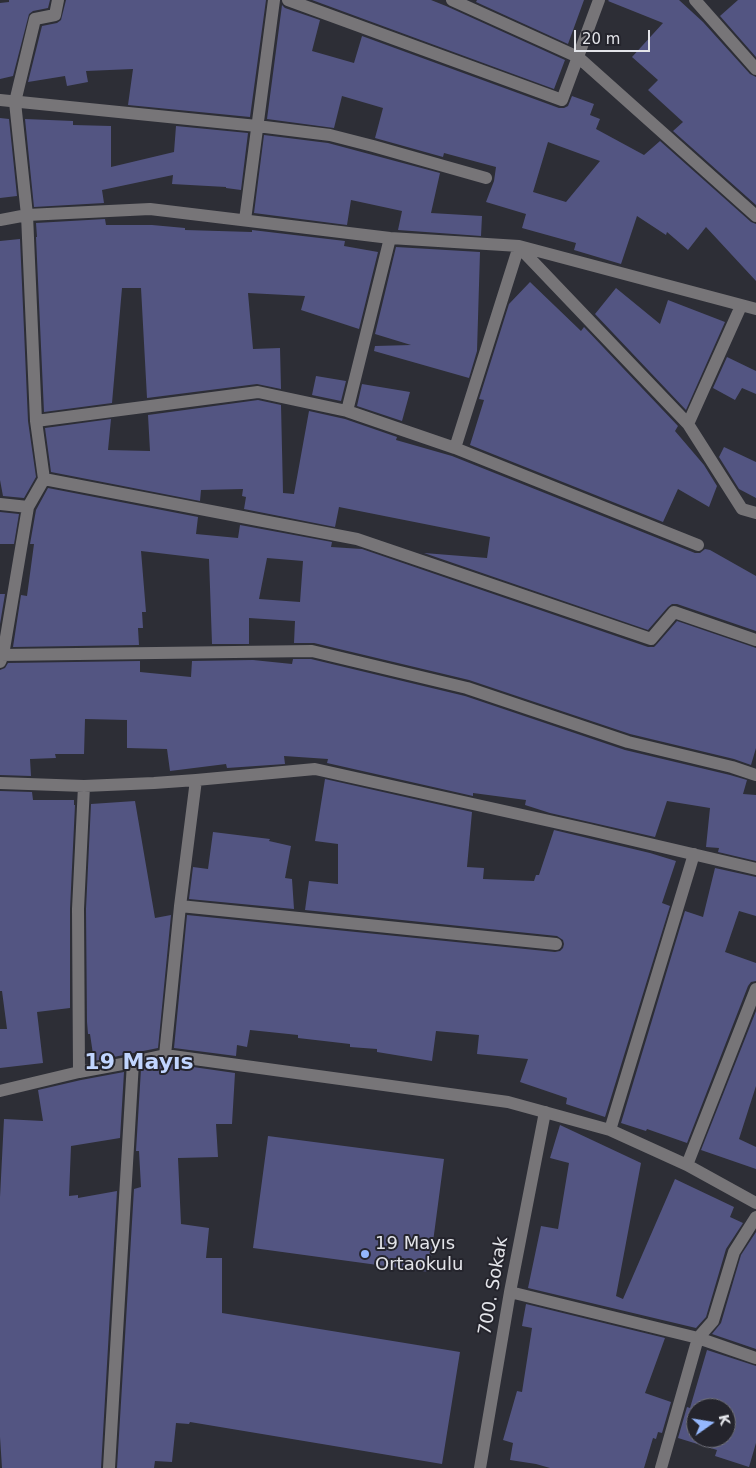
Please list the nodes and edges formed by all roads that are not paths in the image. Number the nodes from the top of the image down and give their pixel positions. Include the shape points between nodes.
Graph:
1 (58, 0) edge
2 (274, 0) edge
3 (288, 0) edge
4 (452, 0) edge
5 (599, 0) edge
6 (695, 0) edge
7 (578, 58) junction
8 (756, 70) edge
9 (0, 100) edge
10 (15, 102) junction
11 (257, 126) junction
12 (486, 178) dead end
13 (27, 216) junction
14 (756, 216) edge
15 (0, 220) edge
16 (245, 220) junction
17 (390, 238) junction
18 (519, 246) junction
19 (741, 306) junction
20 (756, 310) edge
21 (347, 411) junction
22 (36, 421) junction
23 (688, 424) junction
24 (454, 448) junction
25 (44, 480) junction
26 (0, 504) edge
27 (28, 507) junction
28 (756, 513) edge
29 (698, 545) dead end
30 (756, 640) edge
31 (1, 657) edge
32 (756, 775) edge
33 (196, 780) junction
34 (0, 783) edge
35 (84, 786) junction
36 (694, 854) junction
37 (756, 869) edge
38 (180, 906) junction
39 (556, 944) dead end
40 (756, 989) edge
41 (165, 1056) junction
42 (133, 1062) junction
43 (79, 1072) junction
44 (0, 1091) edge
45 (545, 1112) junction
46 (610, 1130) junction
47 (687, 1165) junction
48 (756, 1203) edge
49 (756, 1217) edge
50 (510, 1292) junction
51 (698, 1338) junction
52 (756, 1358) edge
53 (109, 1468) edge
54 (480, 1468) edge
55 (660, 1468) edge

1 - 10 street via 54,15 35,19
2 - 11 street
3 - 7 street via 562,100
4 - 7 street
5 - 7 street
6 - 8 street
7 - 14 street
9 - 10 street
10 - 11 street
10 - 13 street
11 - 12 street via 330,135
11 - 16 street
13 - 15 street
13 - 16 street via 150,209
13 - 22 street
16 - 17 street
17 - 18 street
17 - 21 street
18 - 19 street
18 - 23 street
18 - 24 street
19 - 20 street
19 - 23 street
21 - 22 street via 258,392
21 - 24 street
22 - 25 street
23 - 28 street via 742,509
24 - 29 street
25 - 27 street
25 - 30 street via 357,539 651,639 674,612
26 - 27 street
27 - 31 street
31 - 32 street via 312,650 466,688 628,742
33 - 35 street
33 - 36 street via 315,769
33 - 38 street
34 - 35 street
35 - 43 street via 78,910
36 - 37 street
36 - 46 street
38 - 39 street
38 - 41 street
40 - 47 street
41 - 42 street
41 - 45 street via 508,1102
42 - 43 street
42 - 53 street
43 - 44 street
45 - 46 street
45 - 50 street, 700. Sokak
46 - 47 street
47 - 48 street
49 - 51 street via 734,1252 713,1322
50 - 51 street
50 - 54 street, 700. Sokak
51 - 52 street
51 - 55 street

